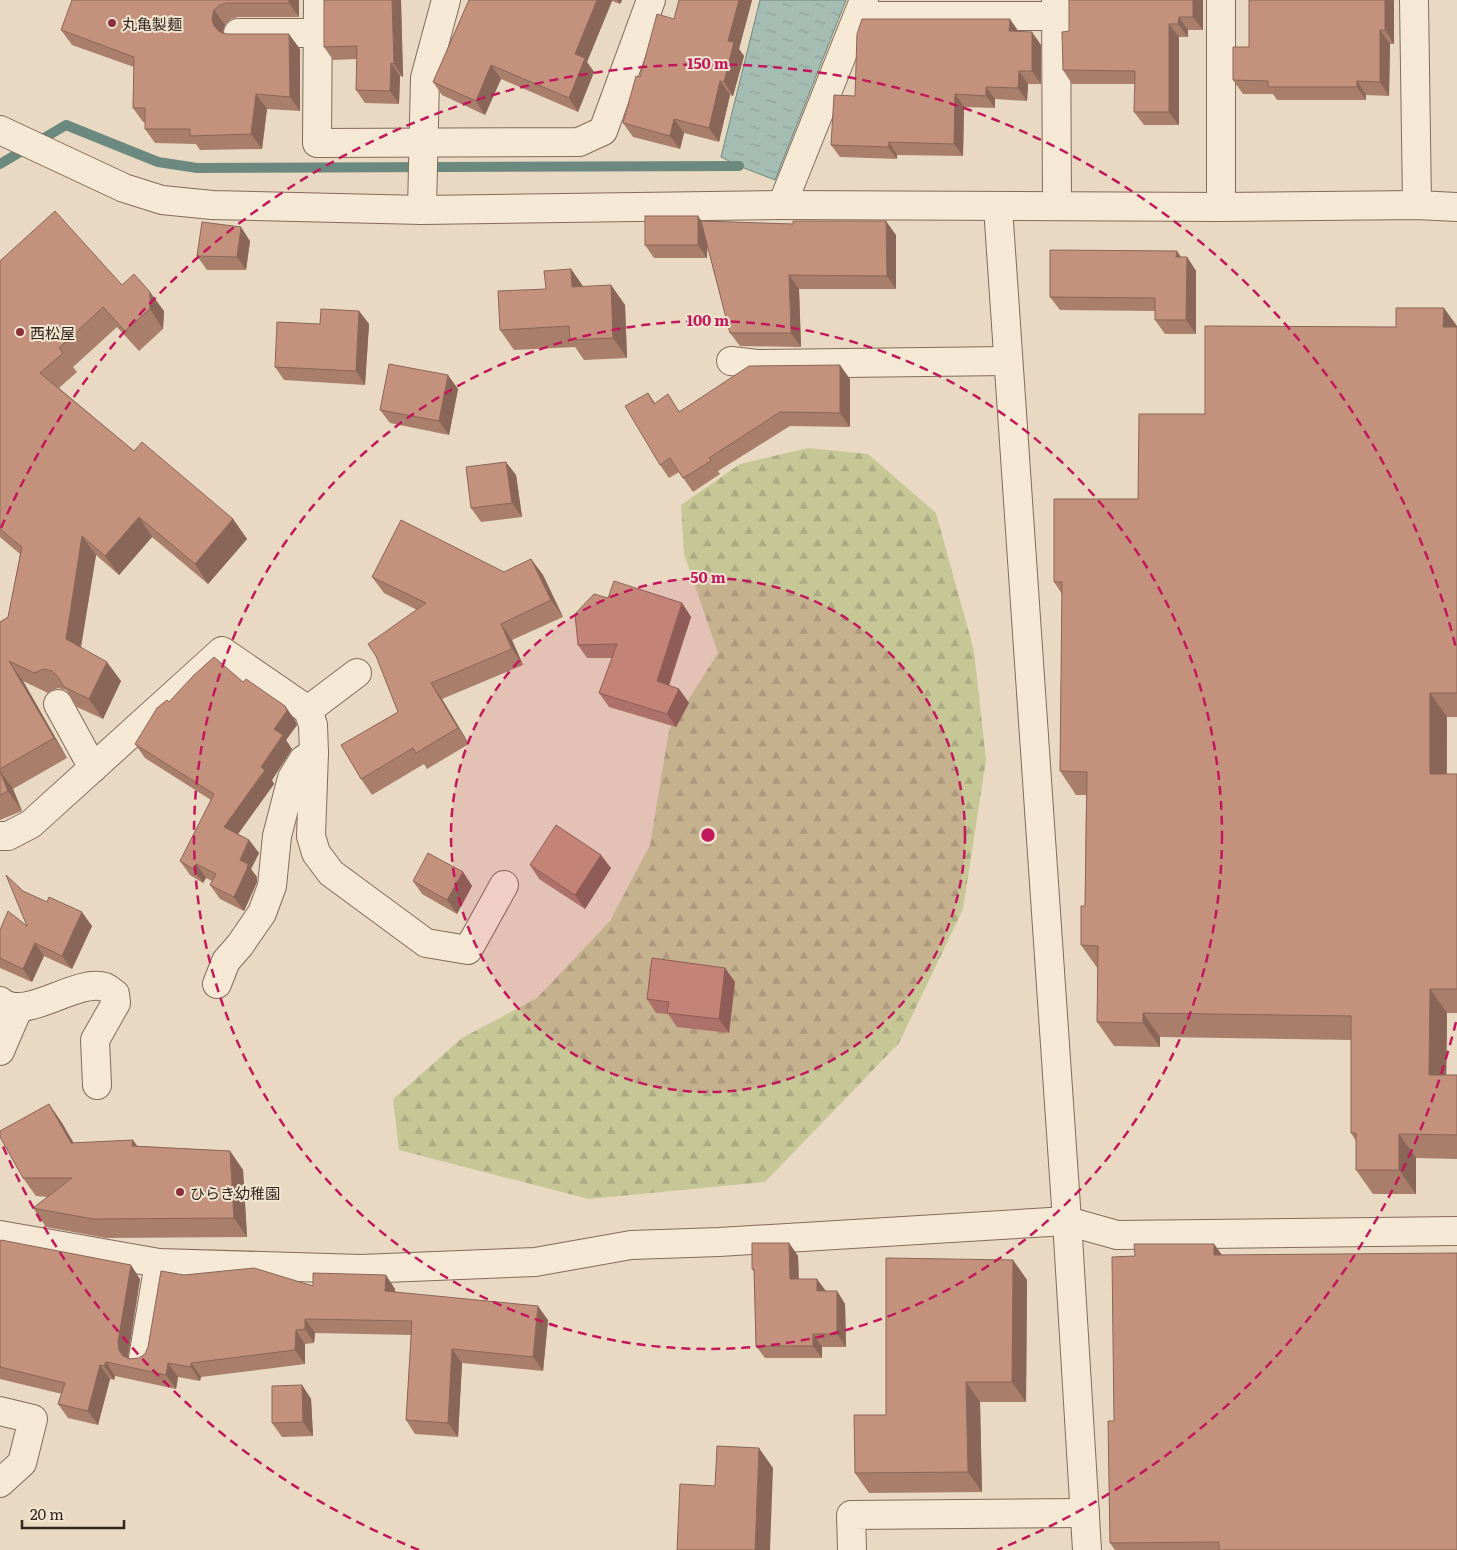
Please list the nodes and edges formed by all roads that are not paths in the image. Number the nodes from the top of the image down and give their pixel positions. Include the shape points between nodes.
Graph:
1 (318, 0) edge
2 (446, 0) edge
3 (650, 0) edge
4 (1221, 0) edge
5 (1414, 0) edge
6 (861, 8) edge
7 (1056, 8) edge
8 (238, 33) edge
9 (318, 33) junction
10 (0, 130) edge
11 (424, 148) junction
12 (422, 199) junction
13 (782, 205) junction
14 (1417, 205) junction
15 (1057, 206) junction
16 (998, 207) junction
17 (1457, 207) edge
18 (1221, 208) junction
19 (1008, 361) junction
20 (732, 362) dead end
21 (358, 673) dead end
22 (58, 704) edge
23 (308, 710) junction
24 (314, 753) junction
25 (92, 768) junction
26 (0, 836) edge
27 (504, 885) dead end
28 (217, 984) dead end
29 (9, 1004) edge
30 (0, 1051) edge
31 (97, 1085) dead end
32 (1066, 1221) junction
33 (1457, 1231) edge
34 (0, 1235) edge
35 (159, 1263) junction
36 (142, 1358) edge
37 (0, 1411) edge
38 (0, 1483) edge
39 (1084, 1513) junction
40 (852, 1550) edge
41 (1086, 1550) edge

1 - 9 street
2 - 11 street via 425,78
3 - 11 street via 603,130 579,142
4 - 18 street
5 - 14 street
6 - 7 street
6 - 13 street
7 - 15 street
8 - 9 street
9 - 11 street via 317,143
10 - 12 street via 124,188 162,200 212,205
11 - 12 street
12 - 13 street
13 - 16 street
14 - 17 street
14 - 18 street
15 - 16 street
15 - 18 street
16 - 19 street
19 - 20 street
19 - 32 street
21 - 23 street
22 - 25 street
23 - 24 street via 313,725
23 - 25 street via 222,651
24 - 27 street via 311,836 316,853 331,873 426,943 468,950
24 - 28 street via 303,760 292,778 277,836 272,886 262,913 226,961
25 - 26 street via 31,824 8,836
29 - 30 street
29 - 31 street via 41,1003 85,987 105,987 114,994 116,1002 95,1040
32 - 33 street via 1117,1235
32 - 35 street via 631,1245 535,1262 360,1269
32 - 39 street
34 - 35 street
35 - 36 street
37 - 38 street via 33,1420 22,1463
39 - 40 street via 851,1515
39 - 41 street

